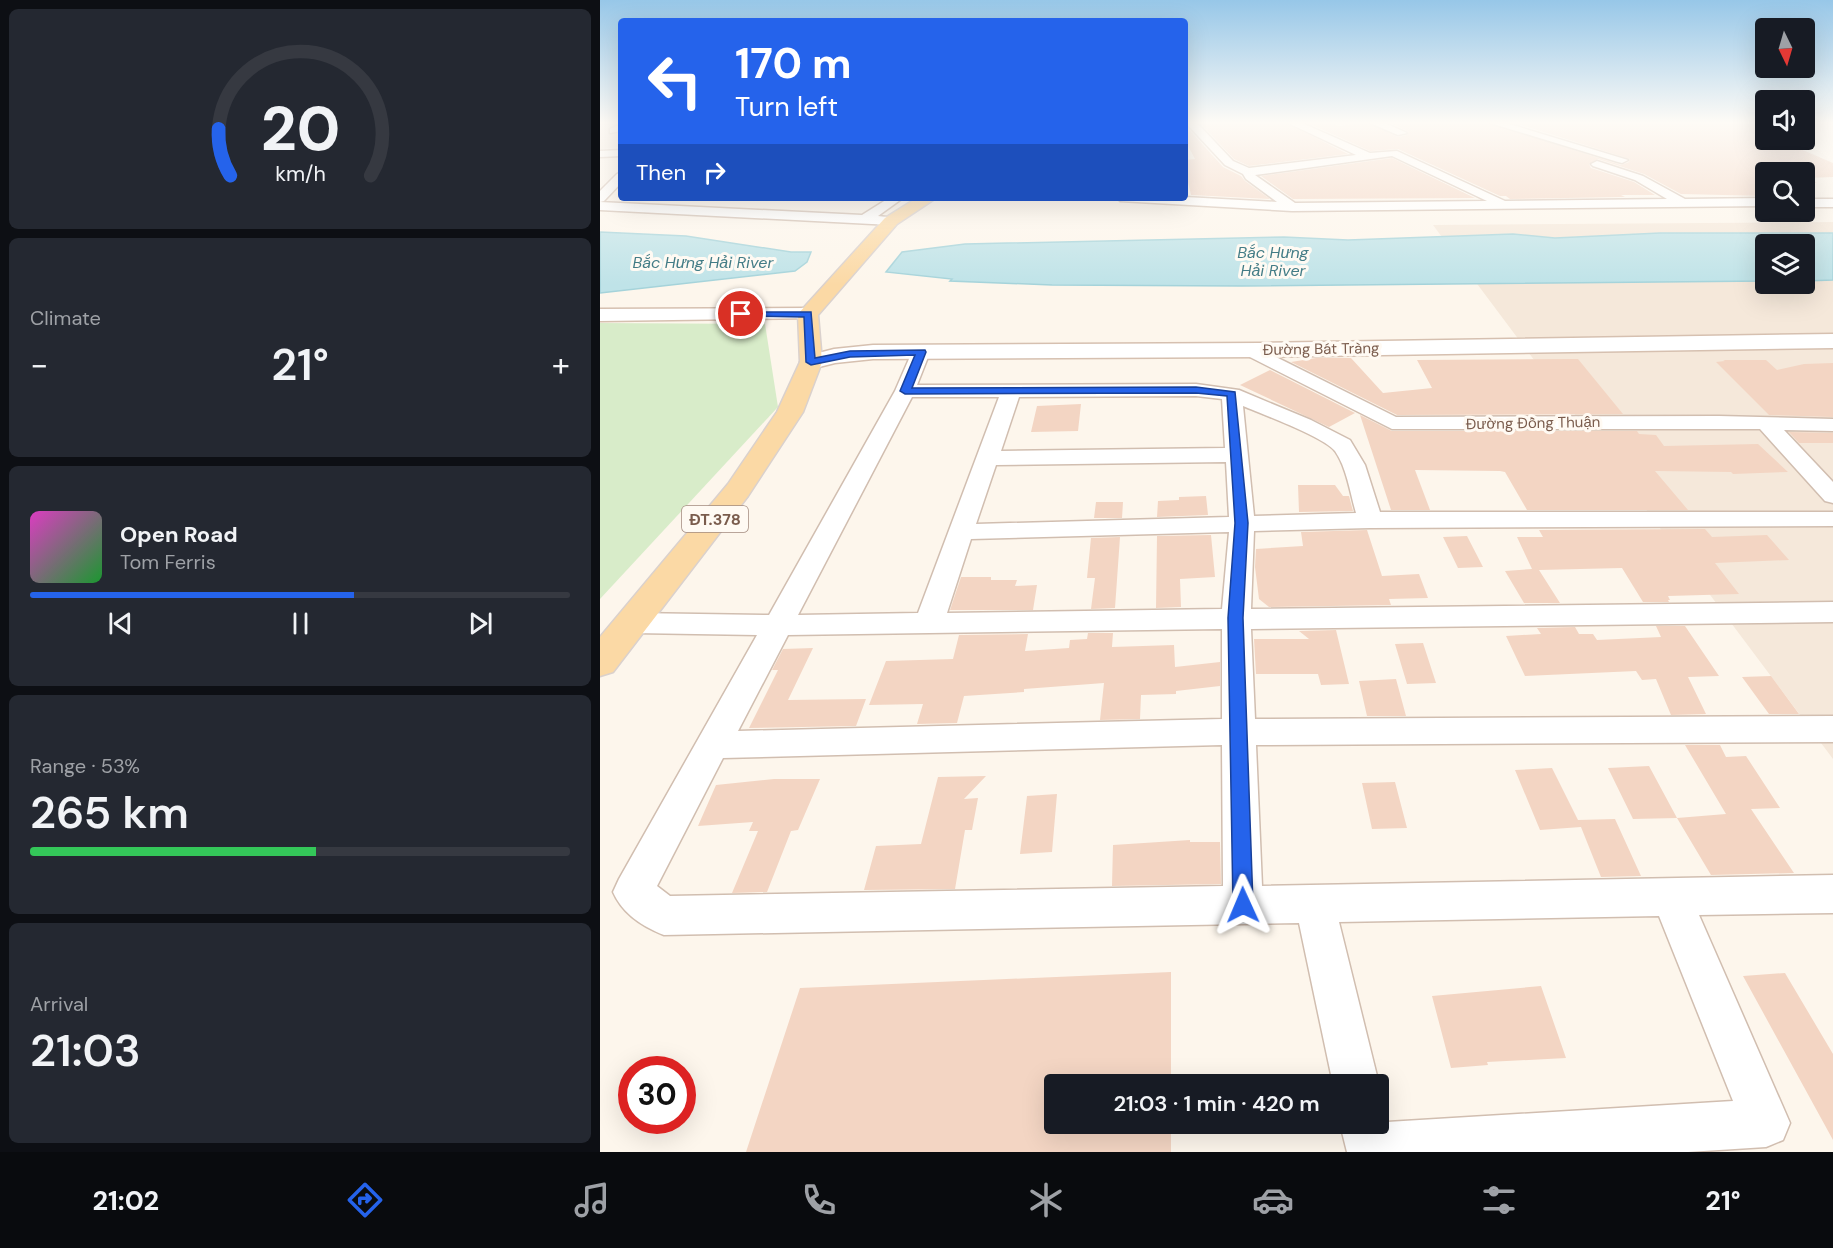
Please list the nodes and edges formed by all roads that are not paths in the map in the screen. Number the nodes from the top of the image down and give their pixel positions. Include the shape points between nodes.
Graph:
1 (1250, 177) edge
2 (1445, 177) edge
3 (1635, 177) edge
4 (618, 179) edge
5 (1234, 184) dead end
6 (1262, 184) junction
7 (1290, 185) dead end
8 (600, 198) edge
9 (663, 201) edge
10 (755, 201) edge
11 (892, 201) edge
12 (924, 201) edge
13 (1180, 201) edge
14 (1683, 202) junction
15 (1755, 202) edge
16 (1815, 203) edge
17 (1833, 203) edge
18 (1504, 204) junction
19 (600, 206) edge
20 (1292, 207) junction
21 (656, 209) junction
22 (740, 214) junction
23 (864, 220) junction
24 (889, 224) junction
25 (812, 308) junction
26 (600, 315) edge
27 (1833, 341) edge
28 (1250, 350) junction
29 (921, 352) junction
30 (811, 362) junction
31 (1011, 390) junction
32 (905, 391) junction
33 (1232, 394) junction
34 (1766, 423) junction
35 (1833, 425) edge
36 (1236, 455) junction
37 (988, 458) junction
38 (1833, 496) edge
39 (1833, 519) edge
40 (1370, 520) junction
41 (1242, 523) junction
42 (961, 532) junction
43 (1833, 612) edge
44 (1236, 618) junction
45 (634, 622) junction
46 (930, 623) junction
47 (777, 625) junction
48 (600, 662) edge
49 (1833, 729) edge
50 (1238, 732) junction
51 (711, 745) junction
52 (1833, 894) edge
53 (1671, 897) junction
54 (1316, 904) junction
55 (1243, 905) junction
56 (1354, 1074) edge
57 (1366, 1134) edge

1 - 6 street
2 - 18 street
3 - 14 street
4 - 8 street
5 - 6 street
6 - 7 street
6 - 20 street
9 - 21 street
10 - 22 street
11 - 23 street
12 - 24 main road
13 - 20 street
14 - 15 street
14 - 18 street
16 - 17 street
18 - 20 street
19 - 21 street
21 - 22 street
22 - 23 street
23 - 24 street
24 - 25 main road
25 - 26 street
25 - 30 main road, ĐT.378
27 - 28 street, Đường Bát Tràng
28 - 29 street, Đường Bát Tràng
28 - 34 street, Đường Đồng Thuận via 1392,423
29 - 30 street, Đường Bát Tràng via 850,354
29 - 32 street
30 - 45 main road, ĐT.378 via 790,412 738,490
31 - 32 street
31 - 33 street via 1196,390
31 - 37 street
32 - 47 street
33 - 36 street
33 - 40 street via 1304,424 1342,445 1354,465
34 - 35 street, Đường Đồng Thuận
34 - 38 street
36 - 37 street
36 - 41 street
37 - 42 street
39 - 40 street
40 - 41 street
41 - 42 street
41 - 44 street
42 - 46 street
43 - 44 street
44 - 46 street
44 - 50 street
45 - 47 street
45 - 48 main road, ĐT.378
46 - 47 street
47 - 51 street
49 - 50 street
50 - 51 street
50 - 55 street
51 - 55 street via 633,892 664,915
52 - 53 street
53 - 54 street
53 - 57 street via 1766,1123 1370,1148
54 - 55 street
54 - 56 street

